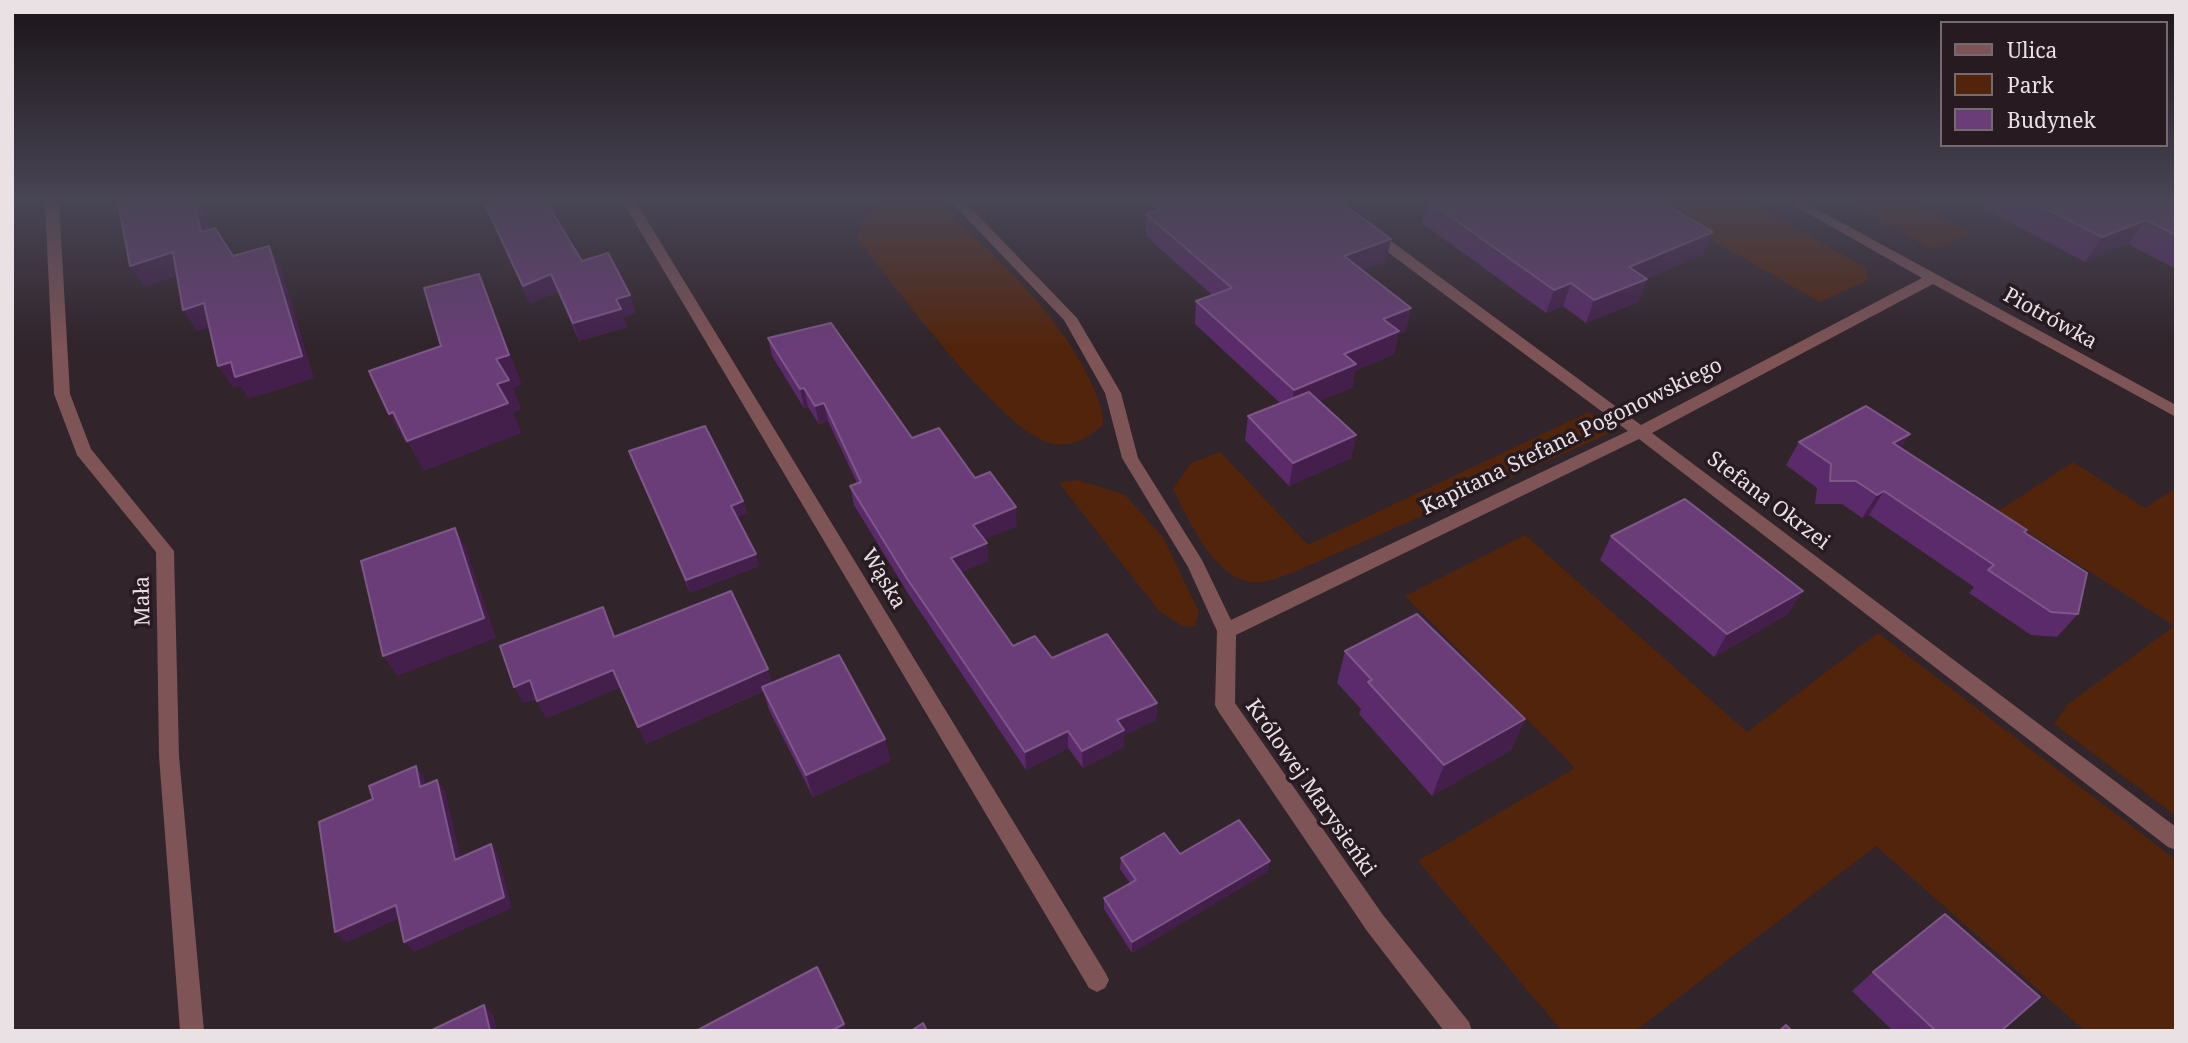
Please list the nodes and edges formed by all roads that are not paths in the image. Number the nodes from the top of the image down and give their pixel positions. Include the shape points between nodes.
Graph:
1 (55, 251) edge
2 (658, 251) edge
3 (1004, 251) edge
4 (1394, 251) edge
5 (1884, 251) edge
6 (1934, 278) junction
7 (2176, 412) edge
8 (1640, 432) junction
9 (1227, 631) junction
10 (2176, 840) edge
11 (1097, 980) dead end
12 (192, 1031) edge
13 (1460, 1031) edge

1 - 12 street, Mała via 62,394 83,452 165,551 169,757
2 - 11 street, Wąska
3 - 9 street, Królowej Marysieńki via 1070,318 1113,393 1130,458 1196,565
4 - 8 street, Stefana Okrzei
5 - 6 street, Piotrówka
6 - 7 street, Piotrówka
6 - 8 street, Kapitana Stefana Pogonowskiego
8 - 9 street, Kapitana Stefana Pogonowskiego
8 - 10 street, Stefana Okrzei
9 - 13 street, Królowej Marysieńki via 1225,705 1375,923

